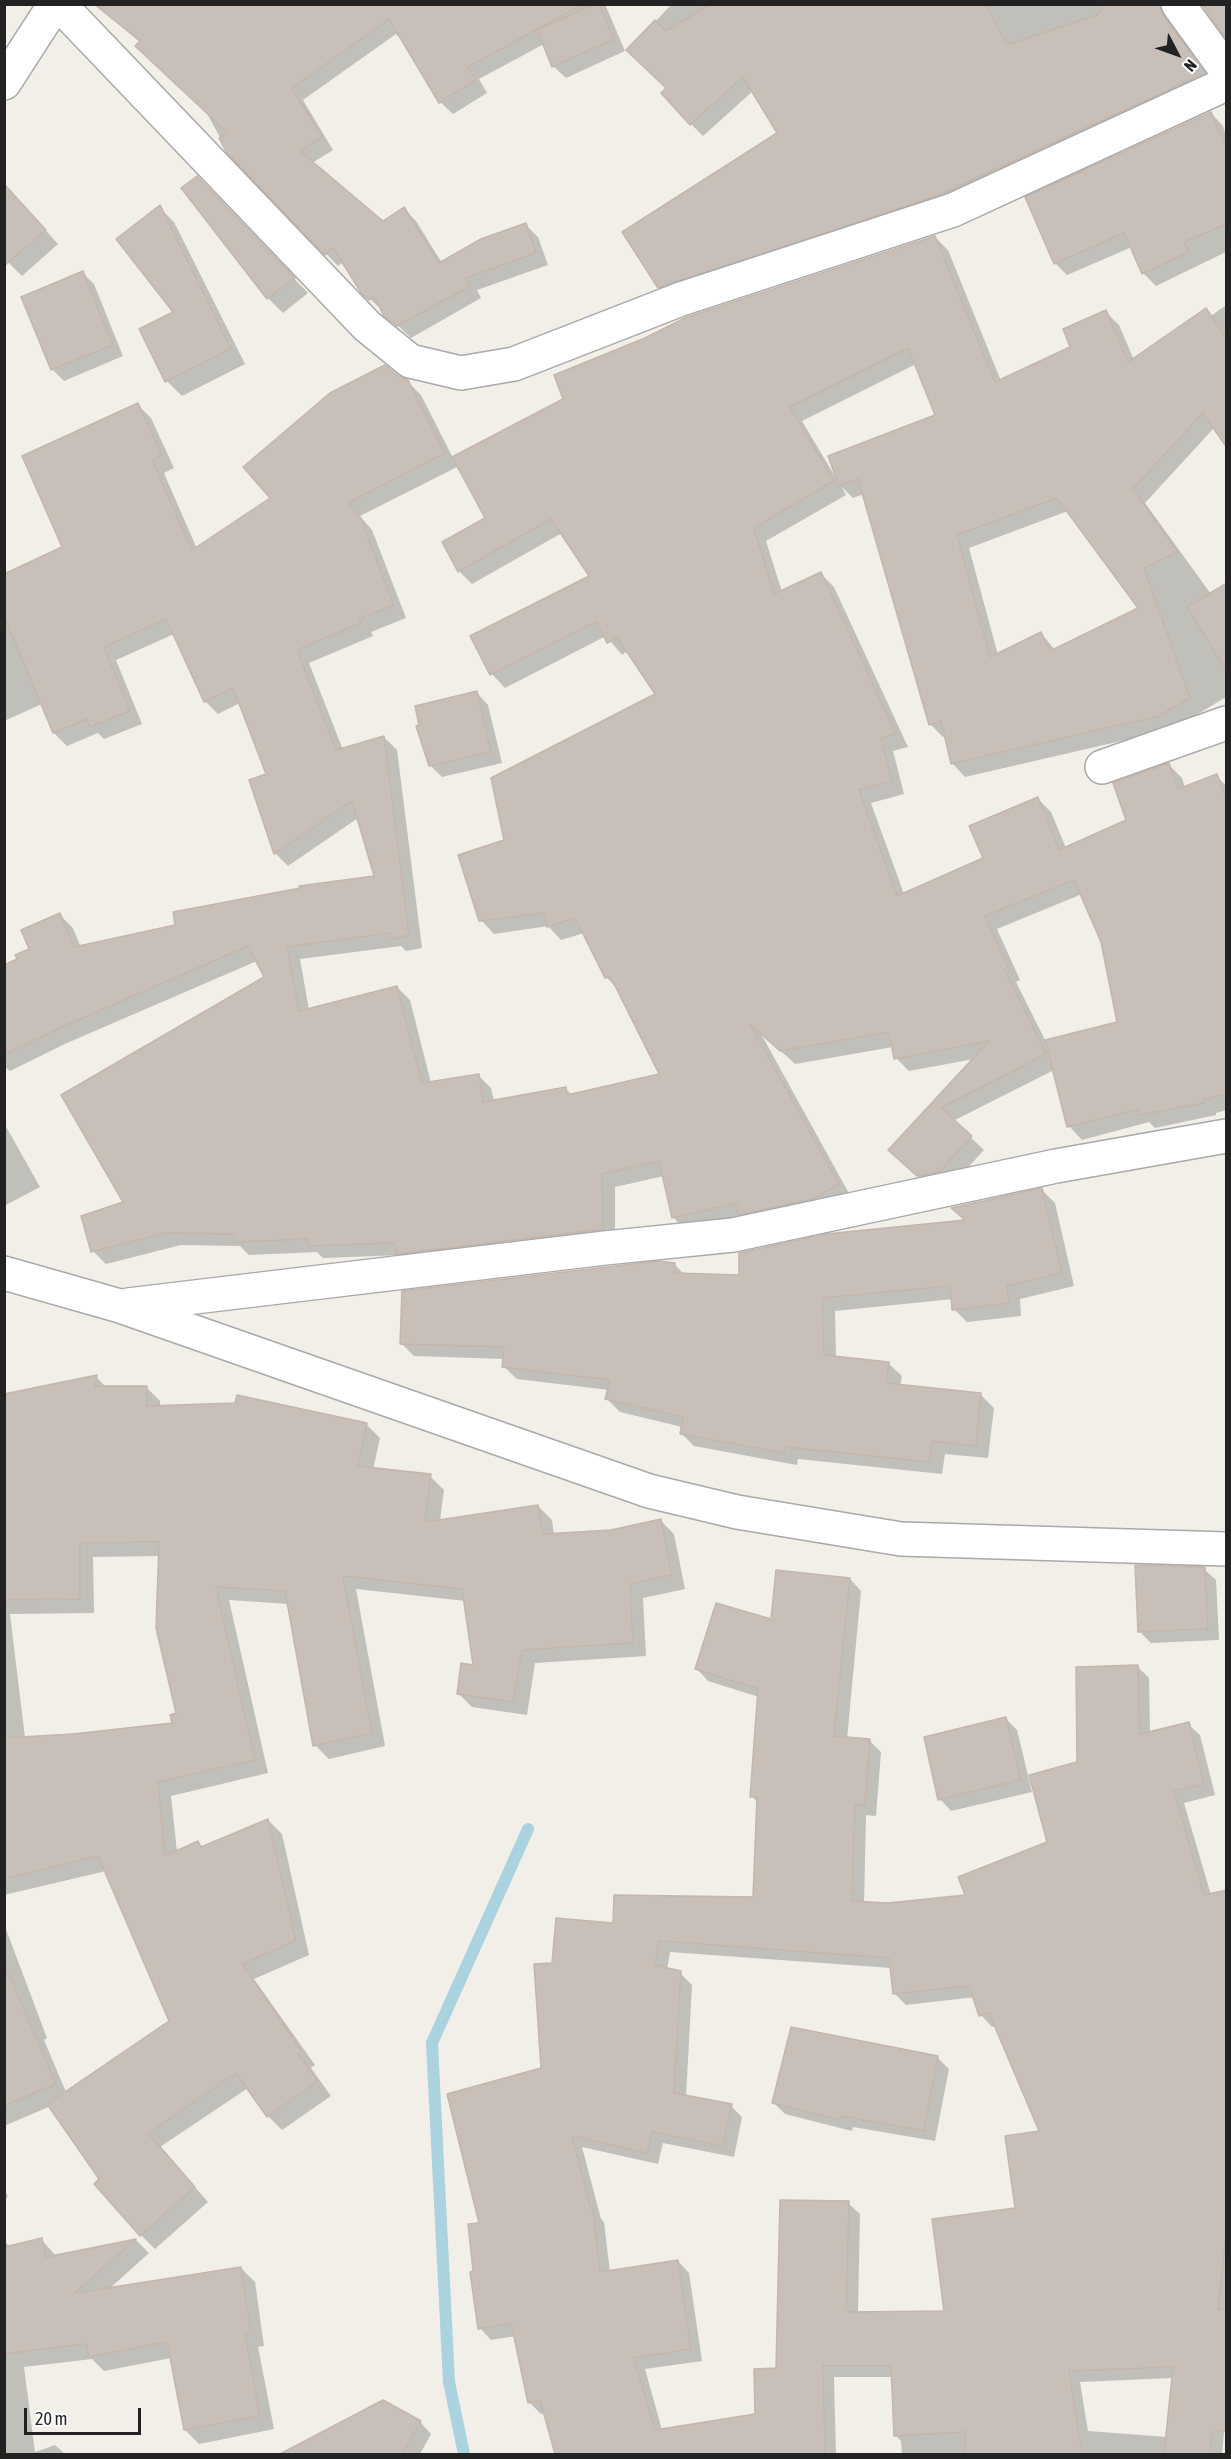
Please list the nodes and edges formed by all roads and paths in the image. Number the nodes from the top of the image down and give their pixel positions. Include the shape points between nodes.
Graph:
1 (57, 4) edge
2 (1178, 4) edge
3 (1227, 70) edge
4 (4, 83) edge
5 (1227, 84) edge
6 (1227, 723) edge
7 (1102, 767) dead end
8 (1227, 1136) edge
9 (4, 1273) edge
10 (120, 1306) junction
11 (1227, 1549) edge

1 - 4 street
1 - 5 street via 367,326 410,361 461,373 514,364 681,299 953,210
2 - 3 street
6 - 7 street
8 - 10 street via 1056,1166 733,1235
9 - 10 street
10 - 11 street via 649,1491 737,1512 901,1539

